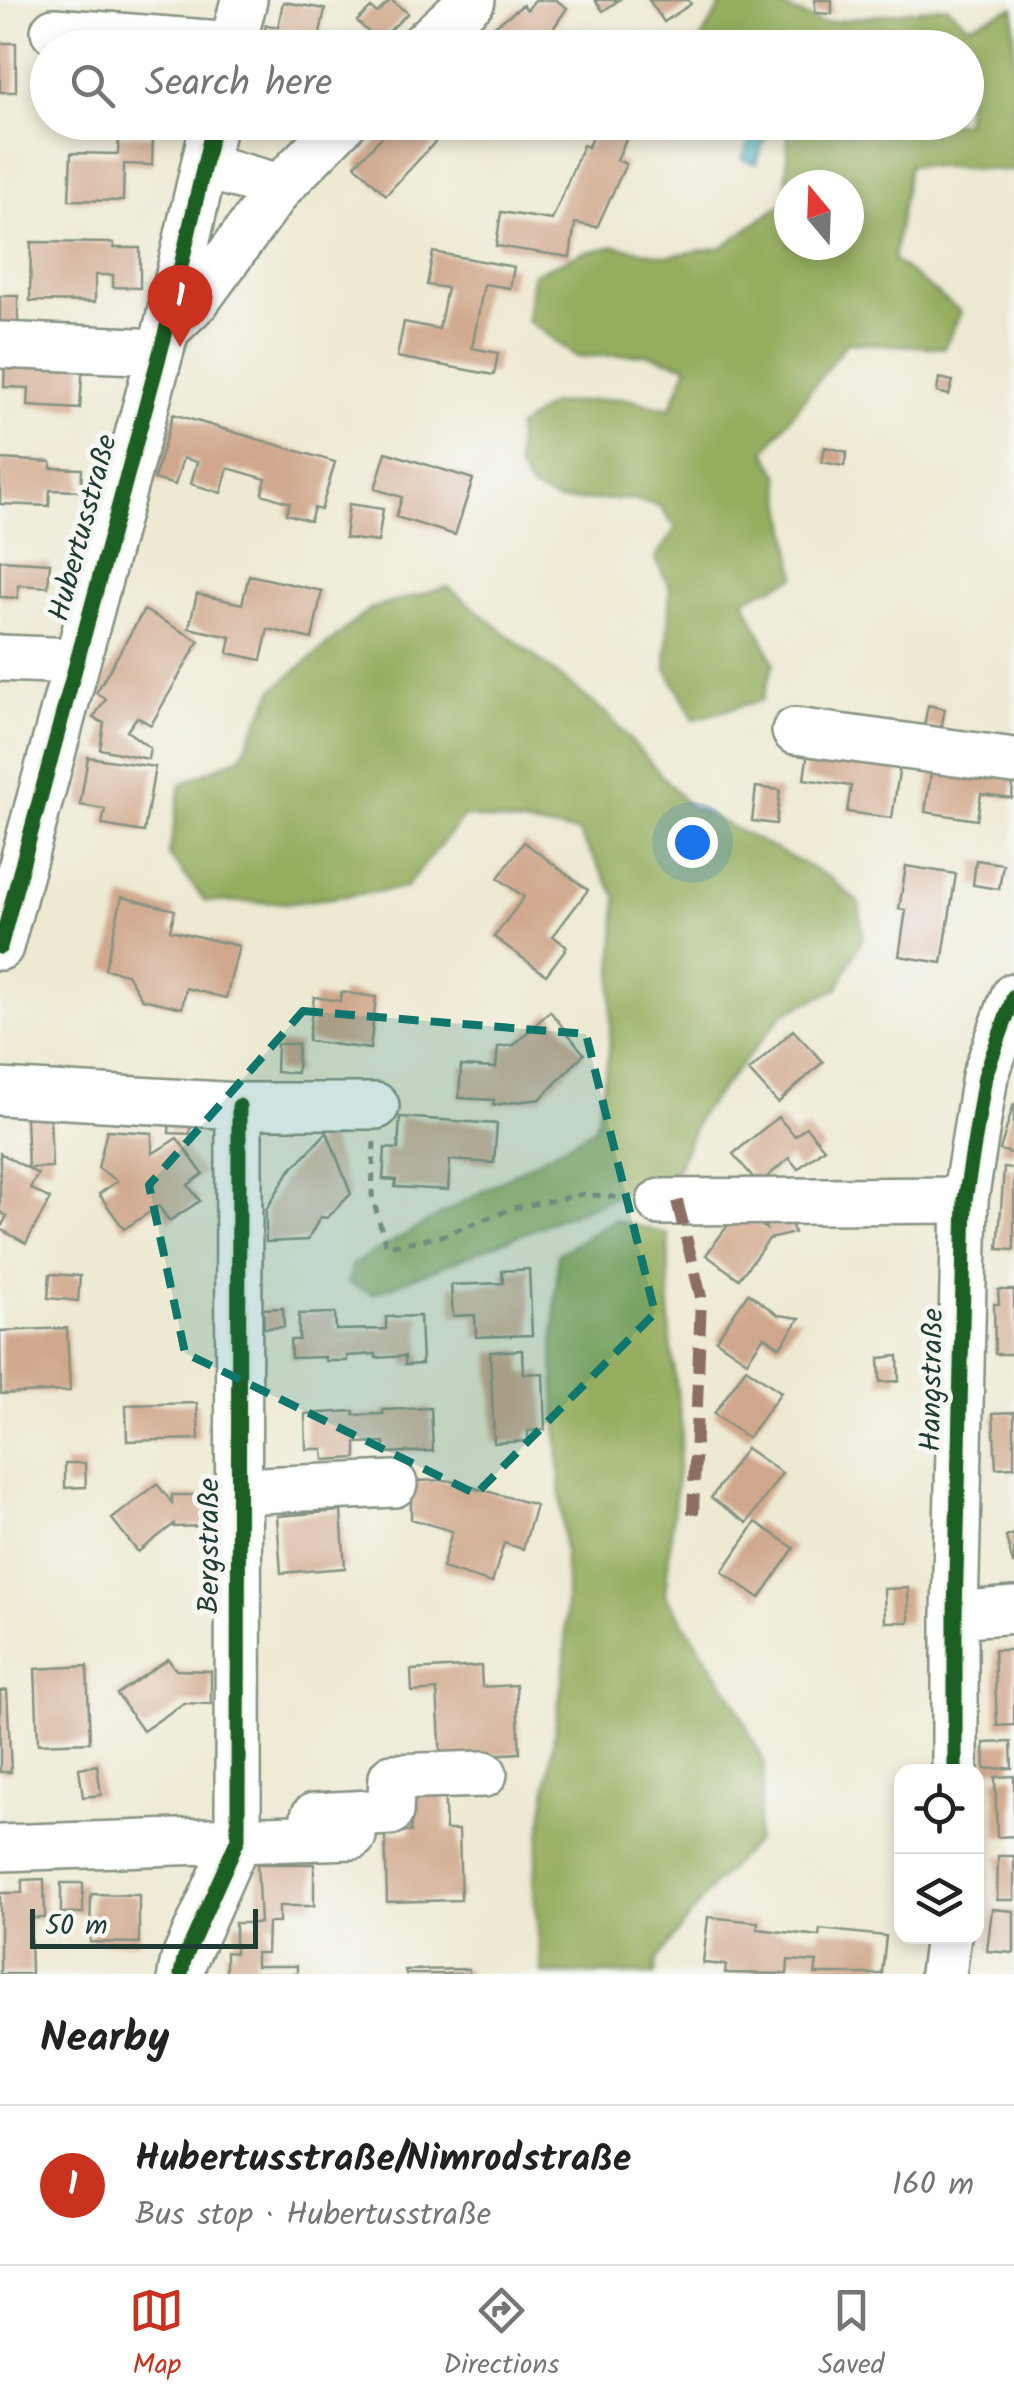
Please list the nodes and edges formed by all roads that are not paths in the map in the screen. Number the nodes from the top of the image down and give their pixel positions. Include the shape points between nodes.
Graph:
1 (244, 0) edge
2 (472, 0) edge
3 (236, 30) edge
4 (440, 30) edge
5 (210, 140) edge
6 (326, 140) edge
7 (204, 166) junction
8 (280, 187) junction
9 (163, 341) junction
10 (0, 344) edge
11 (0, 658) edge
12 (78, 661) junction
13 (795, 731) dead end
14 (1014, 761) edge
15 (0, 946) edge
16 (1014, 996) edge
17 (0, 1092) edge
18 (239, 1106) junction
19 (376, 1106) road end
20 (965, 1200) junction
21 (660, 1202) road end
22 (394, 1484) dead end
23 (238, 1491) junction
24 (1014, 1610) edge
25 (955, 1615) junction
26 (956, 1764) edge
27 (484, 1774) dead end
28 (238, 1829) junction
29 (352, 1836) dead end
30 (0, 1848) edge
31 (947, 1944) edge
32 (181, 1974) edge
33 (943, 1974) edge

1 - 3 street
2 - 4 street
5 - 7 street, Hubertusstraße
6 - 8 street
7 - 8 street
7 - 9 street, Hubertusstraße
8 - 9 street
9 - 10 street
9 - 12 street, Hubertusstraße
11 - 12 street
12 - 15 street, Hubertusstraße
13 - 14 street
16 - 20 street, Hangstraße via 986,1076
17 - 18 street
18 - 19 street
18 - 23 street, Bergstraße
20 - 21 street
20 - 25 street, Hangstraße
22 - 23 street
23 - 28 street, Bergstraße
24 - 25 street
25 - 26 street, Hangstraße
27 - 28 street via 392,1776 390,1812
28 - 29 street
28 - 30 street
28 - 32 street, Bergstraße
31 - 33 street

